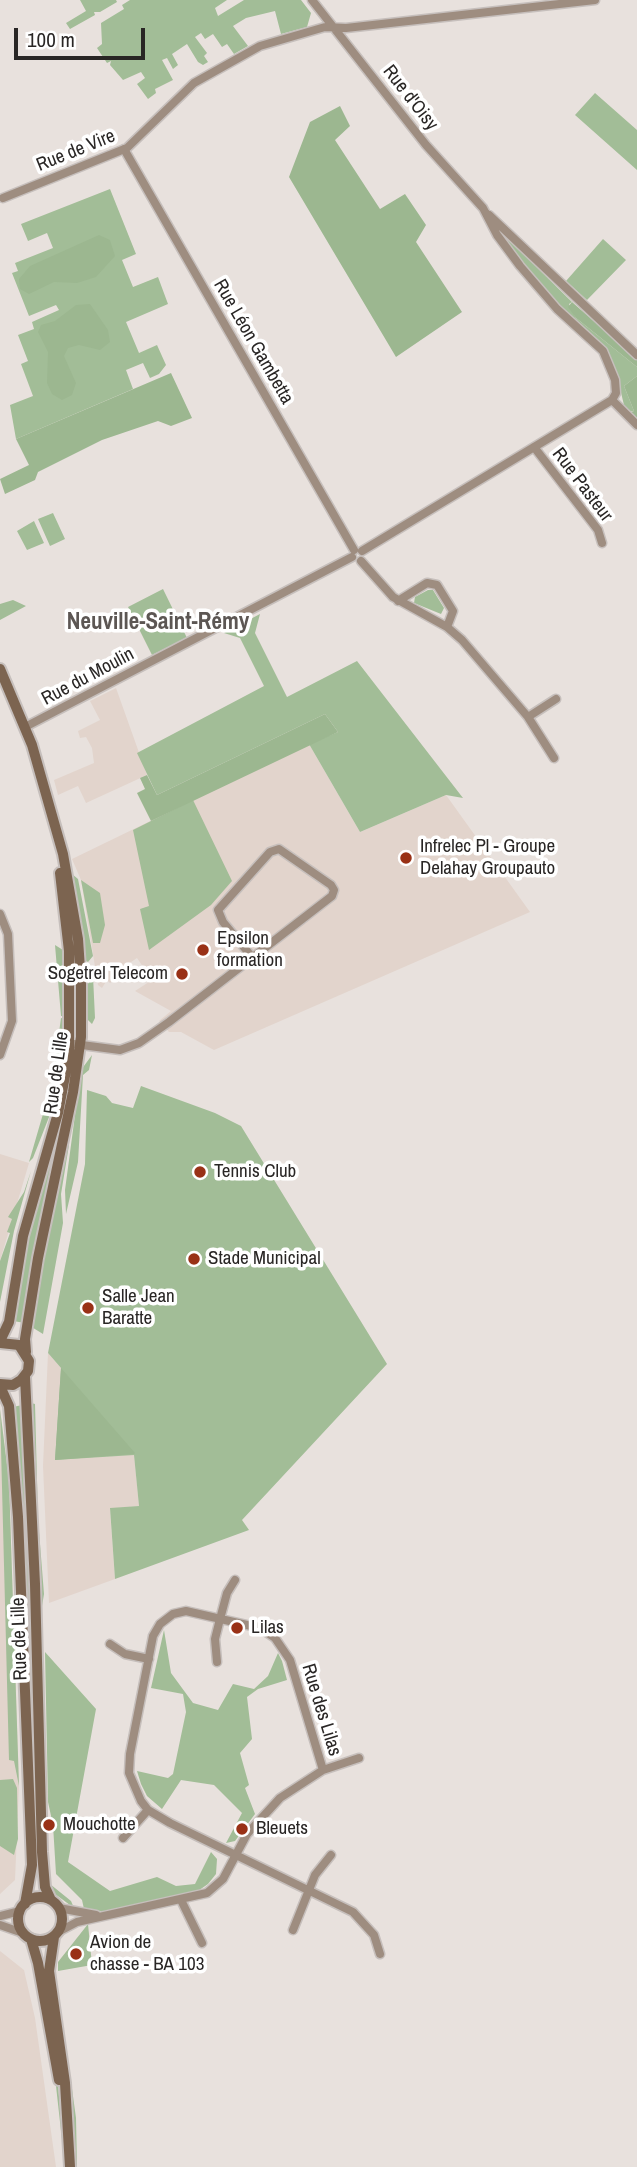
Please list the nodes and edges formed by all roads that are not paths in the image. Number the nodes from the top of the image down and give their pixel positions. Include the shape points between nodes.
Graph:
1 (312, 0) edge
2 (595, 0) edge
3 (334, 27) junction
4 (124, 149) junction
5 (4, 198) dead end
6 (486, 213) junction
7 (637, 355) edge
8 (612, 400) junction
9 (637, 425) edge
10 (534, 447) junction
11 (602, 543) dead end
12 (356, 553) junction
13 (398, 601) junction
14 (447, 627) junction
15 (0, 669) edge
16 (556, 699) dead end
17 (528, 717) junction
18 (25, 727) junction
19 (554, 758) dead end
20 (0, 914) edge
21 (252, 957) junction
22 (75, 1044) junction
23 (0, 1055) edge
24 (0, 1342) edge
25 (26, 1352) junction
26 (25, 1377) junction
27 (0, 1385) edge
28 (235, 1580) dead end
29 (220, 1619) junction
30 (110, 1644) dead end
31 (149, 1658) junction
32 (216, 1662) dead end
33 (359, 1758) dead end
34 (323, 1770) junction
35 (148, 1810) junction
36 (123, 1838) dead end
37 (236, 1855) junction
38 (331, 1855) dead end
39 (308, 1890) junction
40 (181, 1900) junction
41 (55, 1904) junction
42 (22, 1907) junction
43 (0, 1916) edge
44 (106, 1917) junction
45 (0, 1925) edge
46 (293, 1930) dead end
47 (56, 1934) junction
48 (27, 1936) junction
49 (202, 1943) dead end
50 (380, 1954) dead end
51 (64, 2095) junction
52 (70, 2167) edge

1 - 3 street, Rue d'Oisy
2 - 3 street, Rue de Vire
3 - 4 street, Rue de Vire via 246,52 190,87
3 - 6 street, Rue d'Oisy
4 - 5 street, Rue de Vire
4 - 12 street, Rue Léon Gambetta
6 - 7 street, Rue d'Oisy
6 - 8 street, Rue d'Oisy via 500,241 546,298 603,351 615,380
8 - 9 street
8 - 10 street, Rue du Moulin
10 - 11 street, Rue Pasteur via 598,530
10 - 12 street, Rue du Moulin
12 - 13 street via 356,561
12 - 18 street, Rue du Moulin
13 - 14 street
13 - 14 street via 427,583 437,585 453,611
14 - 17 street via 487,666
15 - 18 main road, Rue de Lille
16 - 17 street
17 - 19 street
18 - 22 main road, Rue de Lille via 58,839
20 - 23 street via 7,925 12,1021
21 - 21 street via 218,910 270,852 279,849 331,885 334,893
21 - 22 street via 139,1043 120,1050
22 - 24 main road, Rue de Lille via 23,1236 9,1322
22 - 25 main road, Rue de Lille via 60,1168 38,1258
24 - 25 main road via 15,1343
25 - 26 main road, Rue de Lille via 29,1366
26 - 27 main road via 13,1385
26 - 41 main road, Rue de Lille via 42,1852 45,1887
27 - 42 main road, Rue de Lille via 9,1406 18,1517 32,1865
28 - 29 street
29 - 31 street, Rue des Lilas via 186,1611 173,1614 156,1629
29 - 32 street
29 - 34 street, Rue des Lilas via 260,1629 281,1644
30 - 31 street via 125,1654
31 - 35 street, Rue des Lilas via 130,1765 136,1792
33 - 34 street
34 - 37 street via 266,1810
35 - 36 street
35 - 37 street
37 - 39 street
37 - 40 street via 213,1889
38 - 39 street
39 - 46 street
39 - 50 street via 360,1917 374,1935
40 - 44 street
40 - 49 street
41 - 42 main road via 37,1898
41 - 44 street
41 - 47 main road via 62,1918
42 - 43 street
42 - 48 main road via 19,1923
44 - 47 street via 77,1922
45 - 48 street
47 - 48 main road via 40,1941
47 - 51 main road via 49,1971
48 - 51 main road via 40,1974
51 - 52 main road

